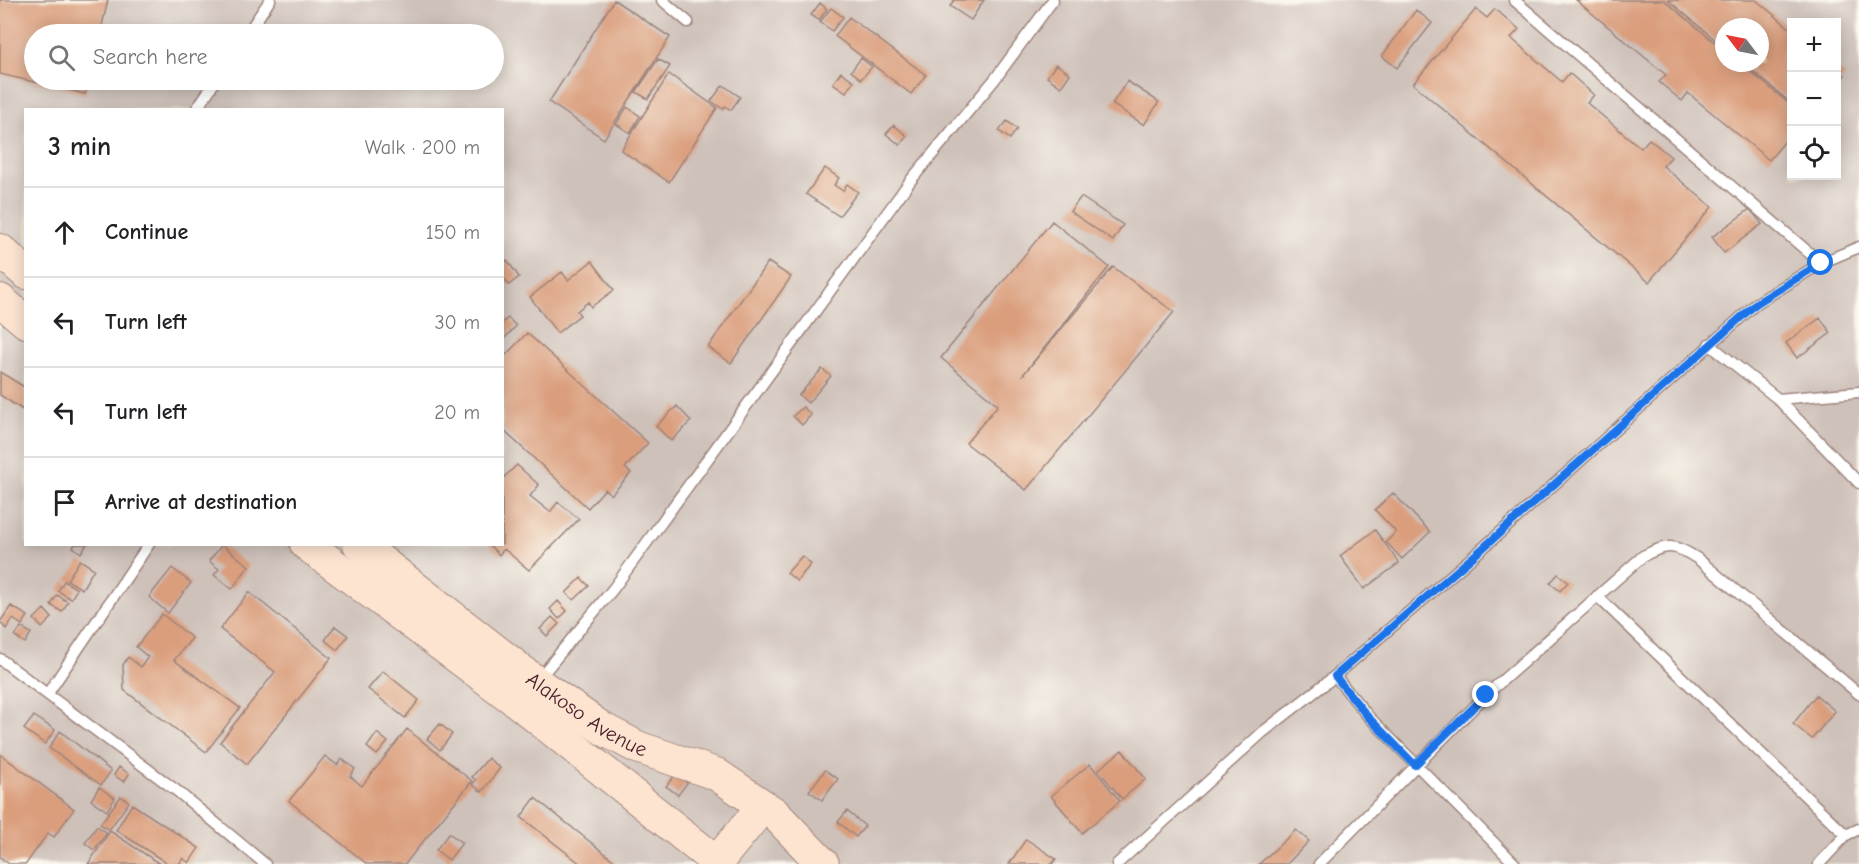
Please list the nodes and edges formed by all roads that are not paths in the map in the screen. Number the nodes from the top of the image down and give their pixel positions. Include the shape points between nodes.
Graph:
1 (270, 0) edge
2 (662, 0) edge
3 (1053, 0) edge
4 (1514, 0) edge
5 (688, 22) dead end
6 (254, 24) edge
7 (209, 90) edge
8 (197, 108) edge
9 (1859, 247) edge
10 (0, 250) edge
11 (1821, 263) junction
12 (24, 271) edge
13 (0, 300) edge
14 (24, 320) edge
15 (1709, 344) junction
16 (1859, 392) edge
17 (1778, 399) junction
18 (1859, 483) edge
19 (148, 546) edge
20 (309, 546) edge
21 (361, 546) edge
22 (1597, 596) junction
23 (0, 659) edge
24 (1335, 676) junction
25 (48, 693) junction
26 (528, 693) junction
27 (1859, 694) edge
28 (1415, 765) junction
29 (763, 806) junction
30 (1859, 829) edge
31 (1846, 835) junction
32 (1332, 860) edge
33 (718, 863) edge
34 (265, 864) edge
35 (823, 864) edge
36 (1117, 864) edge
37 (1319, 864) edge
38 (1515, 864) edge
39 (1819, 864) edge

1 - 6 lane
2 - 5 lane
3 - 26 lane via 995,79 911,180 614,589
4 - 11 lane
7 - 8 lane
9 - 11 lane
10 - 12 street
11 - 15 lane via 1757,303
13 - 14 street
15 - 17 lane
15 - 24 lane
16 - 17 lane
17 - 18 lane
19 - 25 lane
20 - 26 street, Alakoso Avenue
21 - 26 street, Alakoso Avenue
22 - 27 lane via 1643,556 1671,546 1683,550
22 - 28 lane
22 - 31 lane
23 - 25 lane
24 - 28 lane
24 - 36 lane via 1263,732
25 - 34 lane via 177,790
26 - 29 street, Alakoso Avenue via 637,747 716,774
26 - 33 street, Alakoso Avenue
28 - 32 lane
28 - 38 lane
29 - 33 street
29 - 35 street, Alakoso Avenue
30 - 31 lane
31 - 39 lane
32 - 37 lane

